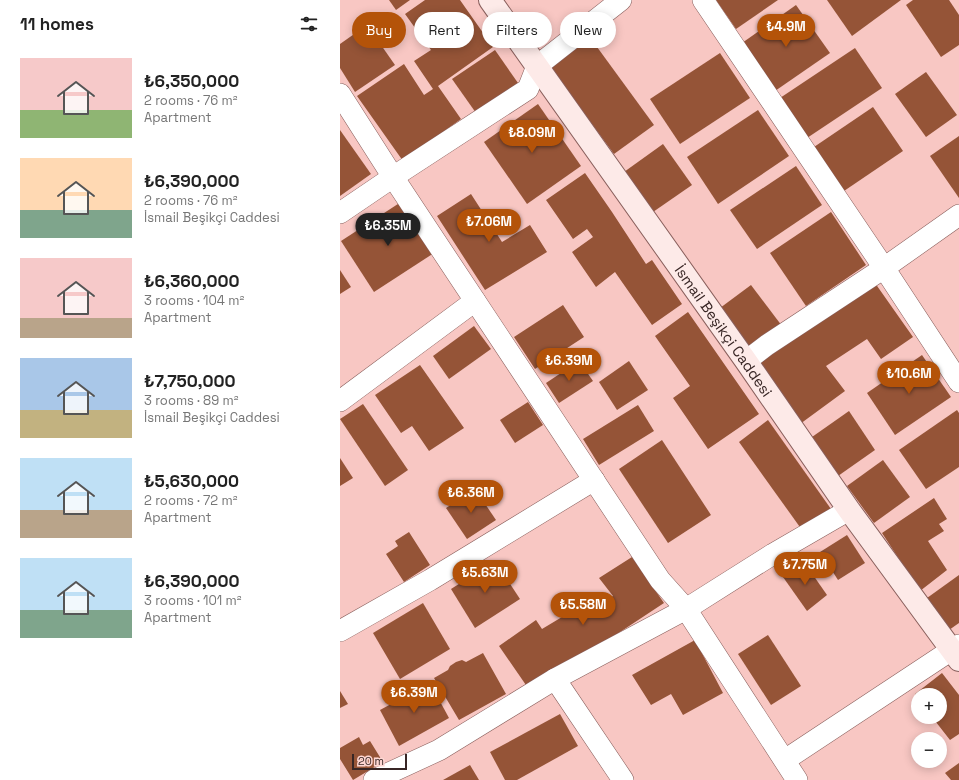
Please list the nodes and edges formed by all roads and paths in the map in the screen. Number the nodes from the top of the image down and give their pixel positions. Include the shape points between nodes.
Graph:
1 (490, 0) edge
2 (621, 0) edge
3 (703, 0) edge
4 (537, 66) junction
5 (340, 94) edge
6 (393, 177) junction
7 (340, 213) edge
8 (959, 215) edge
9 (884, 268) junction
10 (475, 301) junction
11 (746, 361) junction
12 (959, 382) edge
13 (340, 401) edge
14 (594, 480) junction
15 (849, 510) junction
16 (686, 609) junction
17 (340, 630) edge
18 (957, 652) edge
19 (555, 679) junction
20 (785, 760) junction
21 (374, 780) edge
22 (623, 780) edge
23 (797, 780) edge

1 - 4 street, İsmail Beşikçi Caddesi
2 - 4 street
3 - 9 street
4 - 6 street via 528,89
4 - 11 street, İsmail Beşikçi Caddesi
5 - 6 street
6 - 7 street
6 - 10 street
8 - 9 street
9 - 11 street
9 - 12 street
10 - 13 street
10 - 14 street
11 - 15 street, İsmail Beşikçi Caddesi
14 - 16 street via 660,580
14 - 17 street via 436,576
15 - 16 street
15 - 18 street, İsmail Beşikçi Caddesi
16 - 19 street
16 - 20 street
18 - 20 street
19 - 21 street via 439,750
19 - 22 street
20 - 23 street

